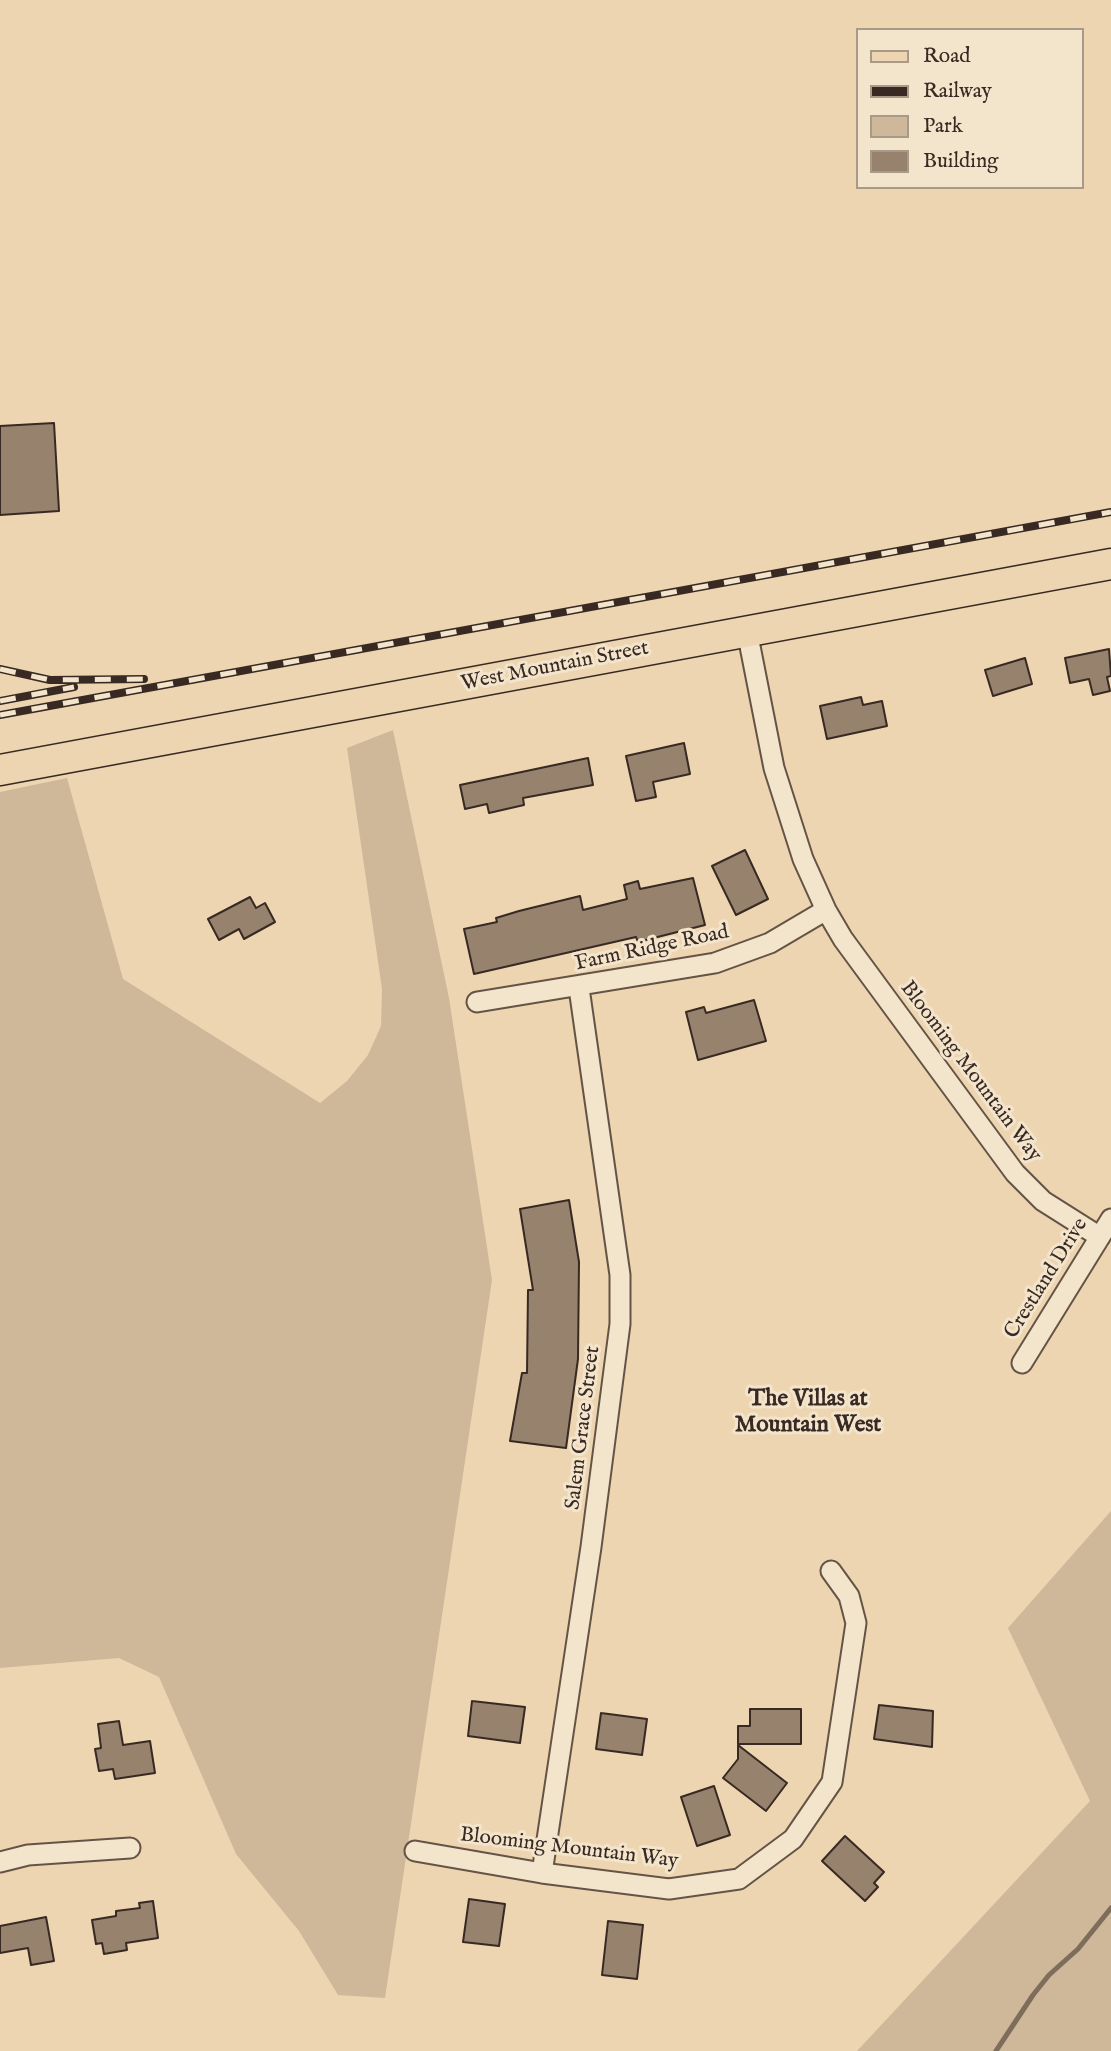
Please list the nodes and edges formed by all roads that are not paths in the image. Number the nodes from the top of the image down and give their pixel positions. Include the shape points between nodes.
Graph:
1 (1111, 564) edge
2 (747, 631) junction
3 (0, 770) edge
4 (826, 910) junction
5 (579, 988) junction
6 (477, 1002) dead end
7 (1111, 1219) edge
8 (1100, 1237) junction
9 (1022, 1363) dead end
10 (831, 1571) dead end
11 (130, 1848) dead end
12 (415, 1851) dead end
13 (0, 1862) edge
14 (542, 1872) junction

1 - 2 main road, West Mountain Street
2 - 3 main road, West Mountain Street
2 - 4 street, Blooming Mountain Way via 774,768 803,859
4 - 5 street, Farm Ridge Road via 770,943 715,963
4 - 8 street, Blooming Mountain Way via 1015,1173 1043,1202
5 - 6 street, Farm Ridge Road
5 - 14 street, Salem Grace Street via 620,1275 620,1324
7 - 8 street, Crestland Drive
8 - 9 street, Crestland Drive
10 - 14 street, Blooming Mountain Way via 849,1596 856,1623 832,1782 793,1839 739,1879 669,1889
11 - 13 street via 28,1855
12 - 14 street, Blooming Mountain Way

